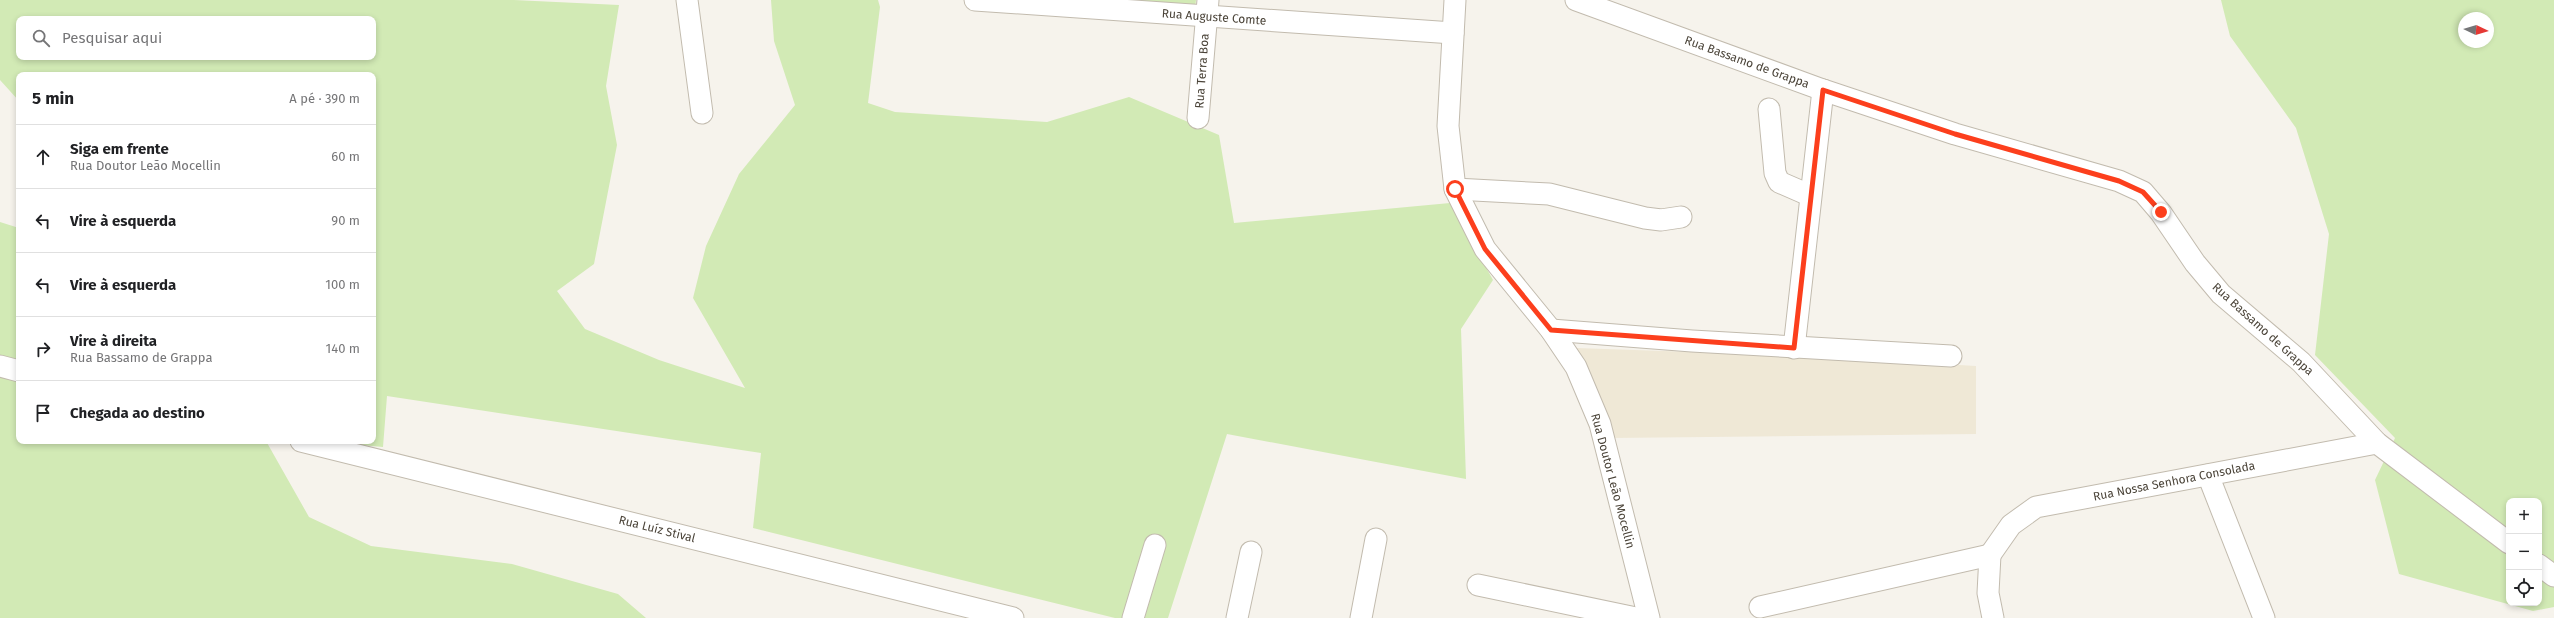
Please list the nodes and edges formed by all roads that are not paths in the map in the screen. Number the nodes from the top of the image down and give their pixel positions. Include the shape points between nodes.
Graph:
1 (688, 0) edge
2 (975, 0) edge
3 (1455, 0) edge
4 (1576, 0) edge
5 (1207, 8) edge
6 (1453, 33) junction
7 (1823, 90) junction
8 (1769, 108) dead end
9 (702, 113) dead end
10 (1198, 118) dead end
11 (1455, 189) junction
12 (1809, 196) junction
13 (1681, 217) dead end
14 (1551, 330) junction
15 (1794, 348) junction
16 (1951, 356) dead end
17 (0, 366) edge
18 (16, 370) edge
19 (312, 444) edge
20 (2378, 444) junction
21 (2208, 475) junction
22 (1376, 539) dead end
23 (2506, 540) edge
24 (1155, 545) dead end
25 (1251, 552) dead end
26 (1990, 555) junction
27 (2542, 567) edge
28 (2554, 576) edge
29 (1478, 585) dead end
30 (1760, 607) dead end
31 (1013, 618) edge
32 (1133, 618) edge
33 (1237, 618) edge
34 (1361, 618) edge
35 (1636, 618) edge
36 (1649, 618) edge
37 (1993, 618) edge
38 (2264, 618) edge

1 - 9 street
2 - 5 street, Rua Auguste Comte
3 - 6 street, Rua Doutor Leão Mocellin
4 - 7 street, Rua Bassamo de Grappa
5 - 6 street, Rua Auguste Comte
5 - 10 street, Rua Terra Boa
6 - 11 street, Rua Doutor Leão Mocellin via 1448,126
7 - 12 street
7 - 20 street, Rua Bassamo de Grappa via 1955,134 2119,181 2143,192 2161,212 2195,263 2221,294 2301,362
8 - 12 street via 1775,173 1779,182
11 - 13 street via 1549,194 1645,218 1661,220
11 - 14 street, Rua Doutor Leão Mocellin via 1485,249
12 - 15 street
14 - 15 street
14 - 36 street, Rua Doutor Leão Mocellin via 1576,367 1600,424
15 - 16 street
17 - 18 street
19 - 31 street, Rua Luíz Stival
20 - 21 street, Rua Nossa Senhora Consolada
20 - 23 street, Rua Bassamo de Grappa
21 - 26 street, Rua Nossa Senhora Consolada via 2036,507 2012,525
21 - 38 street
22 - 34 street
24 - 32 street
25 - 33 street
26 - 30 street
26 - 37 street via 1988,593
27 - 28 street
29 - 35 street

